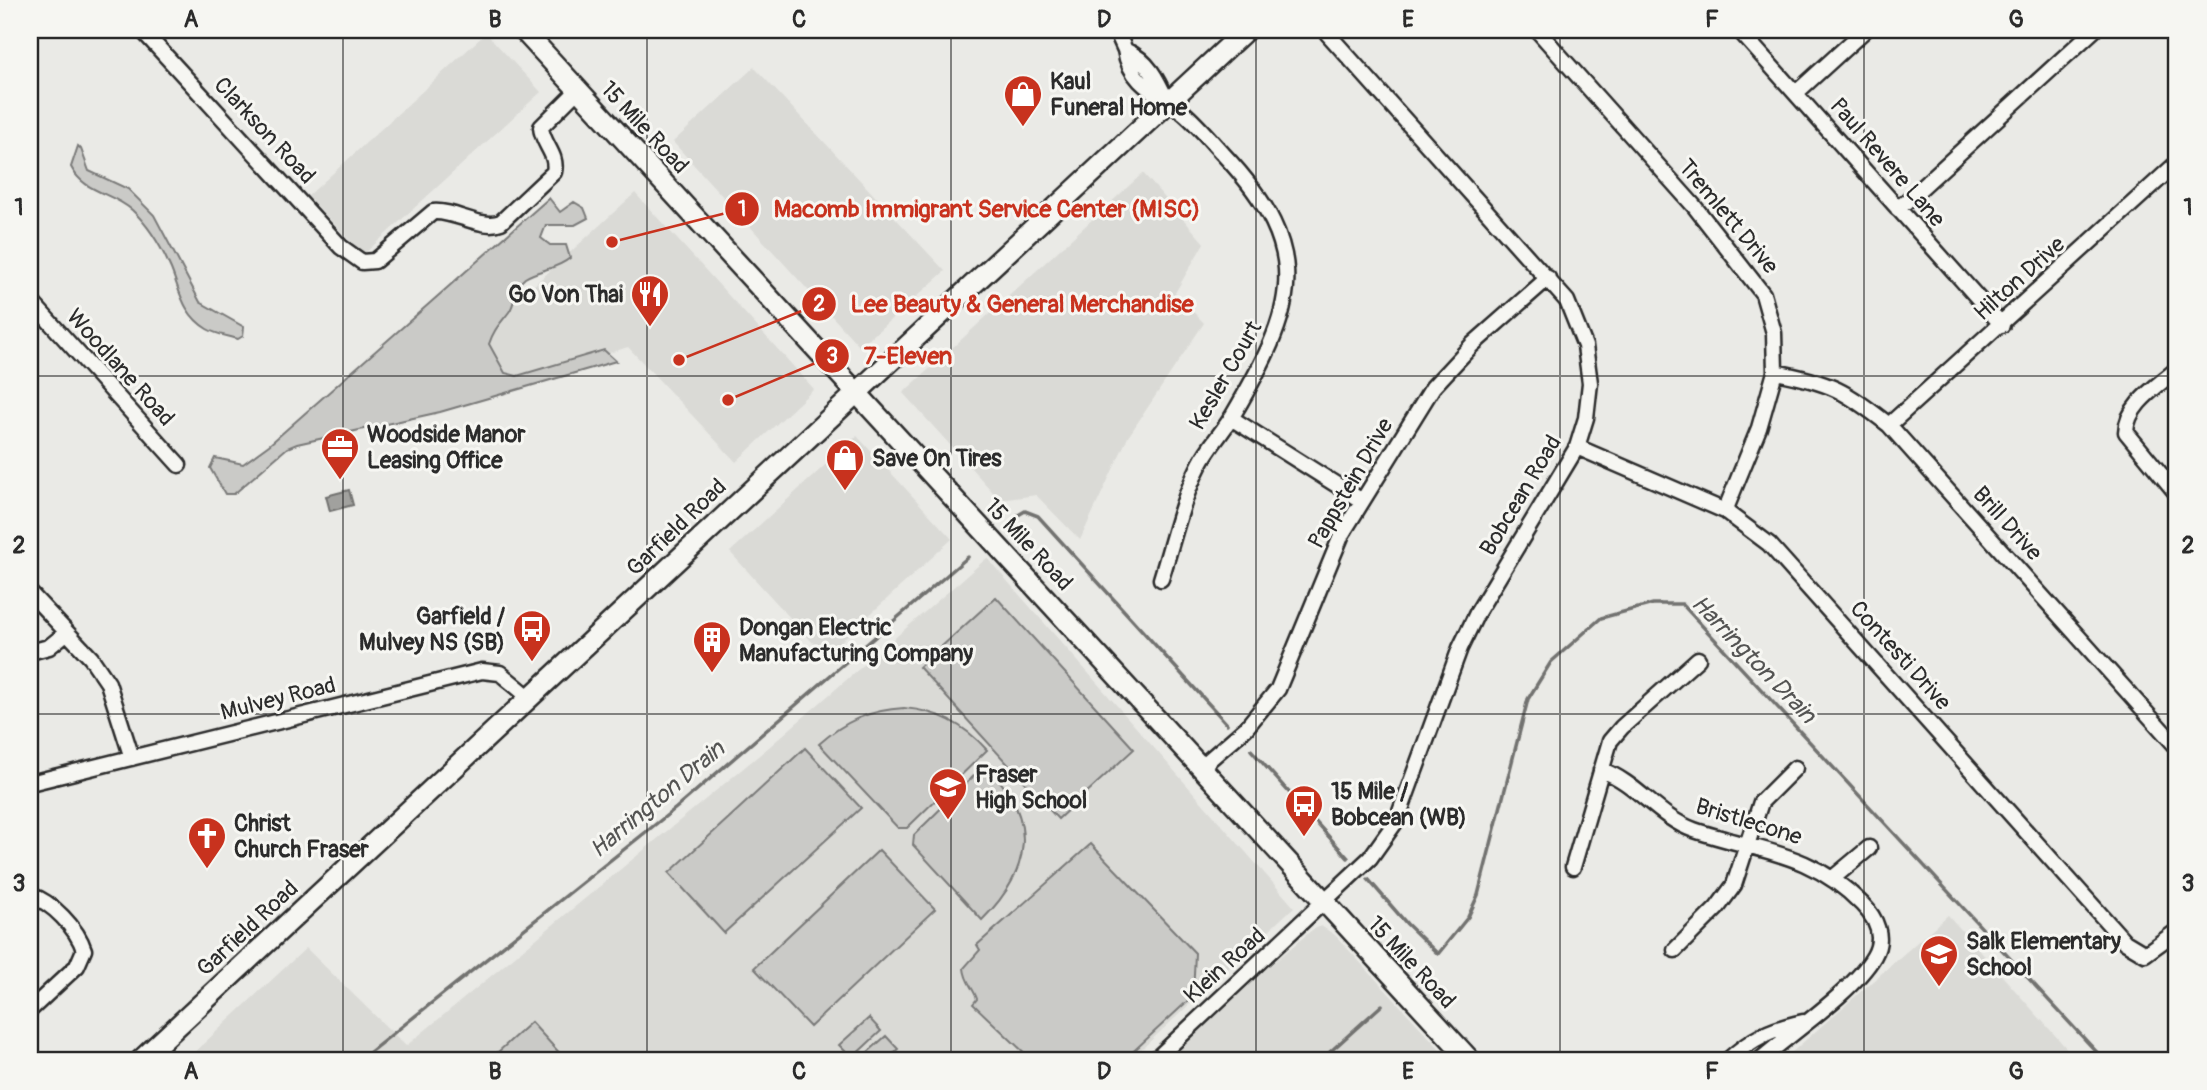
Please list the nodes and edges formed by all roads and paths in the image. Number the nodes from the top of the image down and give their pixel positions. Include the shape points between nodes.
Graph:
1 (142, 30) edge
2 (523, 30) edge
3 (1116, 30) edge
4 (1246, 30) edge
5 (1537, 30) edge
6 (1740, 30) edge
7 (1865, 30) edge
8 (2094, 30) edge
9 (1327, 33) dead end
10 (578, 90) junction
11 (1796, 93) junction
12 (1168, 103) junction
13 (2177, 163) edge
14 (1898, 209) junction
15 (1548, 278) junction
16 (30, 300) edge
17 (2002, 325) junction
18 (2177, 369) edge
19 (1775, 372) junction
20 (857, 392) junction
21 (1231, 418) junction
22 (1889, 425) junction
23 (1577, 447) junction
24 (179, 465) dead end
25 (2177, 494) edge
26 (1362, 501) junction
27 (1725, 510) junction
28 (1161, 579) dead end
29 (30, 593) edge
30 (66, 633) junction
31 (30, 652) edge
32 (1698, 659) dead end
33 (530, 698) junction
34 (2177, 747) edge
35 (132, 758) junction
36 (1201, 767) junction
37 (1795, 768) dead end
38 (1601, 770) junction
39 (30, 783) edge
40 (1747, 843) junction
41 (1869, 848) dead end
42 (1573, 867) dead end
43 (1833, 878) junction
44 (30, 895) edge
45 (1323, 902) junction
46 (2177, 931) edge
47 (1675, 950) dead end
48 (30, 1010) edge
49 (1808, 1021) junction
50 (141, 1060) edge
51 (1155, 1060) edge
52 (1470, 1060) edge
53 (1728, 1060) edge
54 (1760, 1060) edge

1 - 10 street, Clarkson Road via 356,260 375,261 433,212 501,222 554,172 555,160 541,127
2 - 10 main road, 15 Mile Road
3 - 12 street via 1125,50 1141,57 1156,76
4 - 12 main road, Garfield Road
5 - 19 street, Tremlett Drive via 1752,276 1770,312
6 - 11 street, Paul Revere Lane
7 - 11 street
8 - 14 street
9 - 15 street, Bobcean Road
10 - 20 main road, 15 Mile Road
11 - 14 street, Paul Revere Lane
12 - 20 main road, Garfield Road
12 - 21 street, Kesler Court via 1185,114 1240,172 1277,227 1285,253 1285,301 1278,330
13 - 17 street, Hilton Drive
14 - 17 street, Paul Revere Lane
15 - 23 street, Bobcean Road via 1574,315 1585,346 1589,401
15 - 26 street, Pappstein Drive via 1447,370
16 - 24 street, Woodlane Road
17 - 22 street, Hilton Drive
18 - 25 street via 2135,407 2126,423 2131,440
19 - 22 street, Brill Drive via 1829,384
19 - 27 street, Tremlett Drive via 1759,428
20 - 33 main road, Garfield Road
20 - 36 main road, 15 Mile Road
21 - 26 street
21 - 28 street, Kesler Court via 1191,484
22 - 34 street, Brill Drive
23 - 27 street, Contesti Drive
23 - 45 street, Bobcean Road via 1460,648 1391,831 1370,858
26 - 36 street, Pappstein Drive via 1330,559 1278,689 1246,728
27 - 46 street, Contesti Drive via 1752,528 1787,562 2125,942 2145,954
29 - 30 street
30 - 31 street via 49,647
30 - 35 street via 108,682
32 - 38 street via 1622,727 1610,741
33 - 35 street, Mulvey Road via 500,673 482,671
33 - 50 main road, Garfield Road
35 - 39 street, Mulvey Road
36 - 45 main road, 15 Mile Road
37 - 40 street via 1761,802
38 - 40 street, Bristlecone via 1626,781 1676,822
38 - 42 street
40 - 43 street, Bristlecone via 1805,862
40 - 47 street via 1727,897
41 - 43 street
43 - 49 street, Bristlecone via 1867,909 1879,941 1868,965
44 - 48 street via 54,909 84,950 77,966
45 - 51 street, Klein Road
45 - 52 main road, 15 Mile Road
49 - 53 street via 1772,1028
49 - 54 street, Bristlecone

